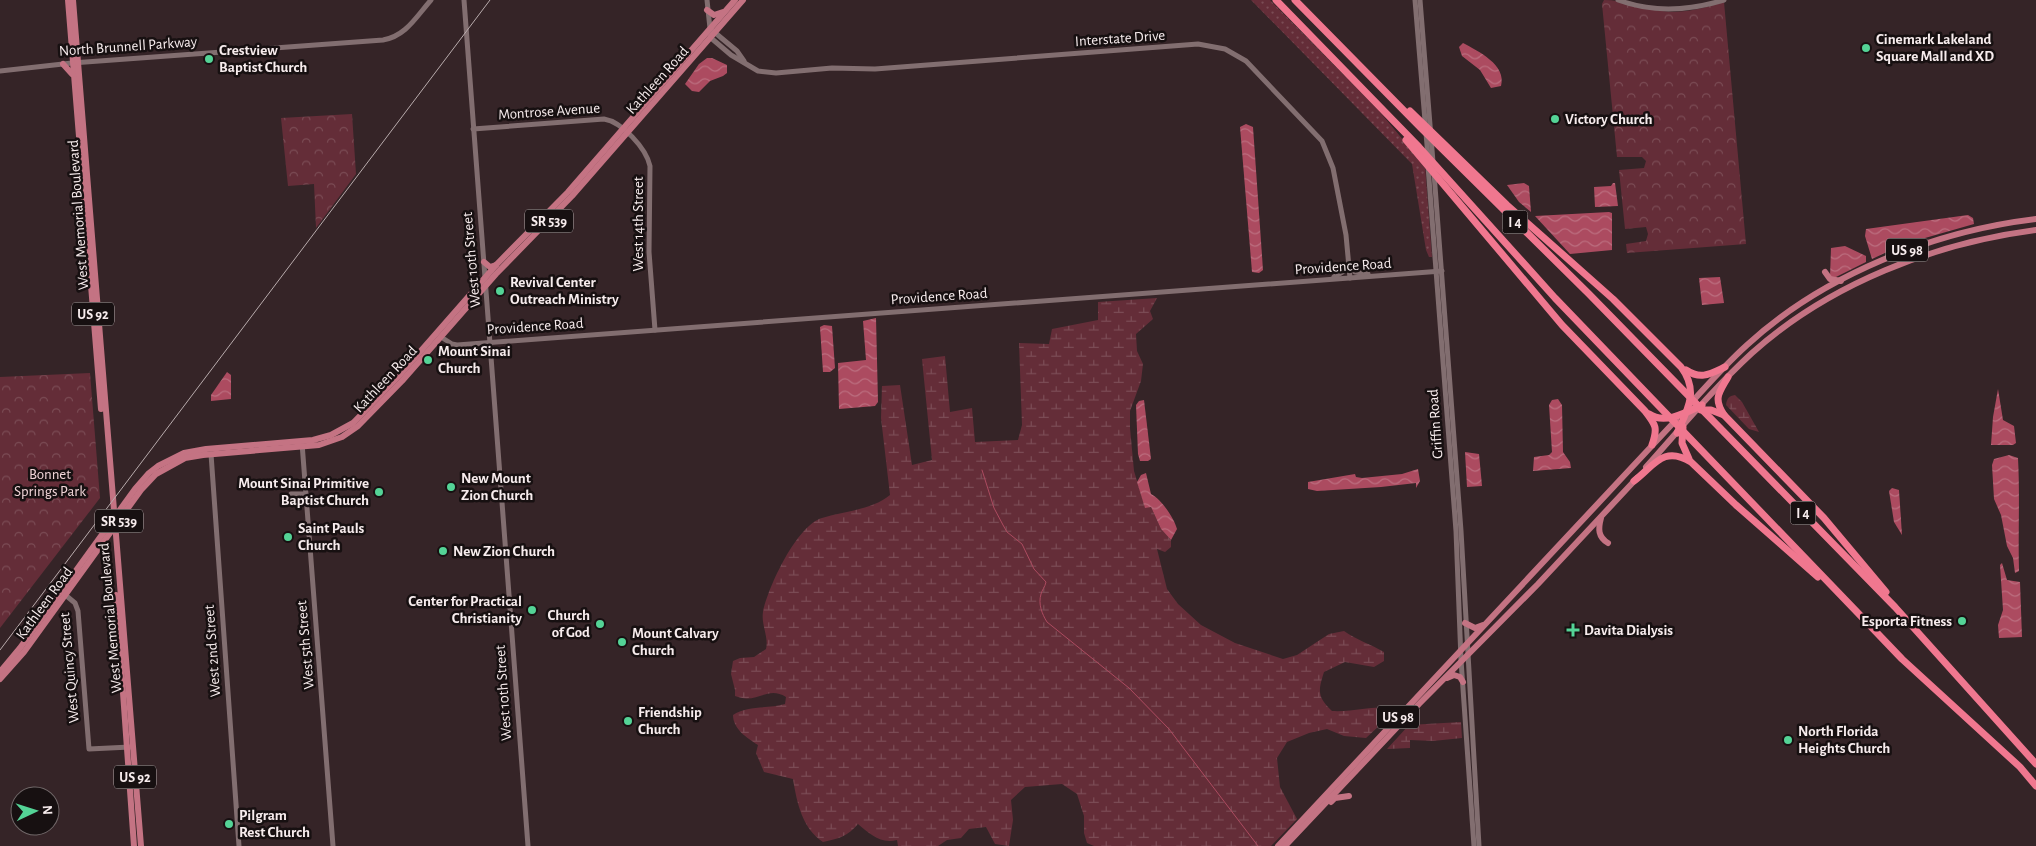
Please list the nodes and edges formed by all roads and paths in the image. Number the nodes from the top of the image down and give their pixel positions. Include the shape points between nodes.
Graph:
1 (68, 0) edge
2 (73, 0) edge
3 (431, 0) edge
4 (464, 0) edge
5 (706, 0) edge
6 (735, 0) edge
7 (743, 0) edge
8 (1276, 0) edge
9 (1295, 0) edge
10 (1415, 0) edge
11 (1420, 0) edge
12 (1618, 0) edge
13 (1724, 0) edge
14 (707, 10) junction
15 (726, 10) junction
16 (712, 33) junction
17 (1349, 55) junction
18 (75, 63) junction
19 (63, 64) junction
20 (0, 71) edge
21 (73, 77) junction
22 (1399, 127) junction
23 (473, 129) junction
24 (625, 131) junction
25 (83, 157) junction
26 (2036, 219) edge
27 (2036, 230) edge
28 (484, 262) junction
29 (497, 264) junction
30 (1349, 268) junction
31 (1439, 271) junction
32 (1825, 272) dead end
33 (1384, 275) junction
34 (486, 277) junction
35 (1350, 278) junction
36 (1316, 280) junction
37 (1841, 281) junction
38 (486, 285) junction
39 (440, 329) junction
40 (655, 330) junction
41 (441, 337) junction
42 (490, 342) junction
43 (98, 347) junction
44 (424, 356) junction
45 (1681, 367) junction
46 (1725, 367) junction
47 (1728, 377) junction
48 (1698, 396) joint
49 (1645, 411) junction
50 (1689, 413) junction
51 (1724, 415) junction
52 (1673, 423) joint
53 (1677, 433) joint
54 (302, 445) junction
55 (1652, 445) junction
56 (211, 451) junction
57 (1691, 462) junction
58 (109, 482) junction
59 (1634, 482) junction
60 (290, 494) dead end
61 (305, 494) junction
62 (1602, 516) junction
63 (1608, 543) dead end
64 (114, 544) junction
65 (63, 593) junction
66 (1895, 607) junction
67 (1857, 612) junction
68 (1465, 623) junction
69 (1486, 624) junction
70 (1465, 650) junction
71 (1461, 660) junction
72 (120, 668) junction
73 (0, 672) edge
74 (127, 677) junction
75 (0, 679) edge
76 (1463, 682) junction
77 (1418, 704) junction
78 (1465, 716) junction
79 (1471, 729) junction
80 (130, 747) junction
81 (2036, 764) edge
82 (1337, 786) junction
83 (2036, 786) edge
84 (1349, 796) dead end
85 (1314, 815) junction
86 (133, 830) junction
87 (1472, 831) junction
88 (1478, 838) junction
89 (140, 844) edge
90 (1475, 845) edge
91 (134, 846) edge
92 (238, 846) edge
93 (333, 846) edge
94 (528, 846) edge
95 (1279, 846) edge
96 (1285, 846) edge

1 - 18 main road, West Memorial Boulevard / US 92
2 - 18 main road, West Memorial Boulevard / US 92
3 - 18 street, North Brunnell Parkway via 409,27 383,40
4 - 23 street, West 10th Street
5 - 14 street
6 - 15 main road, Kathleen Road / SR 539
7 - 16 main road, Kathleen Road / SR 539
8 - 22 highway, I 4
9 - 17 highway, I 4
10 - 31 street, Griffin Road
11 - 31 street, Griffin Road
12 - 13 street via 1667,10 1694,8
14 - 15 main road via 717,15
14 - 16 street
15 - 16 main road, Kathleen Road / SR 539
16 - 24 main road, Kathleen Road / SR 539
16 - 30 street, Interstate Drive via 732,55 758,71 776,73 1198,44 1225,49 1246,61 1314,131 1327,150 1346,235
17 - 45 highway via 1507,205 1613,299
17 - 66 highway, I 4
18 - 19 street, North Brunnell Parkway
18 - 21 main road, West Memorial Boulevard / US 92
18 - 25 main road, West Memorial Boulevard / US 92
19 - 20 street, North Brunnell Parkway
19 - 21 main road
21 - 25 main road, West Memorial Boulevard / US 92
22 - 49 highway via 1418,155 1562,325
22 - 67 highway, I 4 via 1535,277
23 - 24 street, Montrose Avenue via 608,119
23 - 28 street, West 10th Street
24 - 29 main road, Kathleen Road / SR 539
24 - 38 main road, Kathleen Road / SR 539 via 552,218
24 - 40 street, West 14th Street via 642,147 650,166 648,252
25 - 43 main road, West Memorial Boulevard / US 92
25 - 43 main road, West Memorial Boulevard / US 92 via 87,169
26 - 37 main road, US 98 via 1982,228 1932,242 1892,256
27 - 47 main road, US 98 via 1948,248 1864,281 1797,319 1763,344
28 - 29 main road via 490,267
28 - 34 street, West 10th Street
29 - 34 main road, Kathleen Road / SR 539
30 - 33 street
30 - 35 street, Interstate Drive
30 - 36 street via 1340,274
31 - 33 street, Providence Road
31 - 68 street, Griffin Road via 1461,531
31 - 70 street, Griffin Road
32 - 37 main road via 1830,279
33 - 35 street, Providence Road
34 - 38 street, West 10th Street
34 - 39 main road, Kathleen Road / SR 539
35 - 36 street, Providence Road
36 - 40 street, Providence Road
37 - 46 main road, US 98 via 1767,328
38 - 41 main road, Kathleen Road / SR 539
38 - 42 street, West 10th Street
39 - 44 main road via 439,336
39 - 54 main road, Kathleen Road / SR 539 via 353,423 331,436
40 - 42 street, Providence Road
41 - 42 street, Providence Road via 458,345
41 - 44 main road, Kathleen Road / SR 539
42 - 94 street, West 10th Street
43 - 58 main road, West Memorial Boulevard / US 92
43 - 58 main road, West Memorial Boulevard / US 92
44 - 54 main road, Kathleen Road / SR 539 via 354,429 336,440
45 - 46 highway via 1699,376 1710,375
45 - 50 highway via 1691,384
46 - 48 main road, US 98
47 - 50 main road, US 98
47 - 51 highway via 1717,398 1718,407
48 - 50 highway
49 - 50 highway via 1653,417 1662,418
49 - 55 highway via 1656,429
50 - 51 highway via 1711,410
50 - 52 highway
50 - 53 highway
50 - 57 highway via 1682,443
51 - 66 highway via 1824,518
52 - 55 main road, US 98
53 - 59 main road, US 98
54 - 56 main road, Kathleen Road / SR 539
54 - 56 main road, Kathleen Road / SR 539 via 232,447
54 - 61 street, West 5th Street
55 - 69 main road, US 98
56 - 65 main road, Kathleen Road / SR 539 via 177,462 156,474
56 - 65 main road, Kathleen Road / SR 539 via 178,455 149,473
56 - 92 street, West 2nd Street
57 - 59 highway via 1678,455 1663,456
57 - 67 highway
58 - 64 main road, West Memorial Boulevard / US 92
59 - 62 main road, US 98
60 - 61 street
61 - 93 street, West 5th Street
62 - 63 main road via 1599,533
62 - 70 main road, US 98 via 1538,584
64 - 72 main road, West Memorial Boulevard / US 92
64 - 74 main road, West Memorial Boulevard / US 92
65 - 73 main road, Kathleen Road / SR 539
65 - 75 main road, Kathleen Road / SR 539 via 24,652
65 - 80 street, West Quincy Street via 75,603 78,611 89,749
66 - 81 highway, I 4
67 - 83 highway, I 4
68 - 69 main road via 1475,628
68 - 70 street, Griffin Road
69 - 70 main road, US 98
70 - 71 main road, US 98
70 - 79 street, Griffin Road
70 - 82 main road, US 98
71 - 76 street, Griffin Road
71 - 77 main road, US 98
72 - 74 main road
72 - 80 main road, West Memorial Boulevard / US 92
74 - 80 main road, West Memorial Boulevard / US 92
76 - 77 main road via 1452,675 1426,701
76 - 78 street, Griffin Road
77 - 82 main road, US 98
78 - 79 street
78 - 87 street, Griffin Road
79 - 88 street, Griffin Road
80 - 86 main road, West Memorial Boulevard / US 92
80 - 89 main road, West Memorial Boulevard / US 92
82 - 85 main road, US 98
82 - 95 main road, US 98
84 - 85 main road via 1333,799
85 - 96 main road, US 98
86 - 89 main road
86 - 91 main road, West Memorial Boulevard / US 92
87 - 88 street
87 - 90 street, Griffin Road
88 - 90 street, Griffin Road

